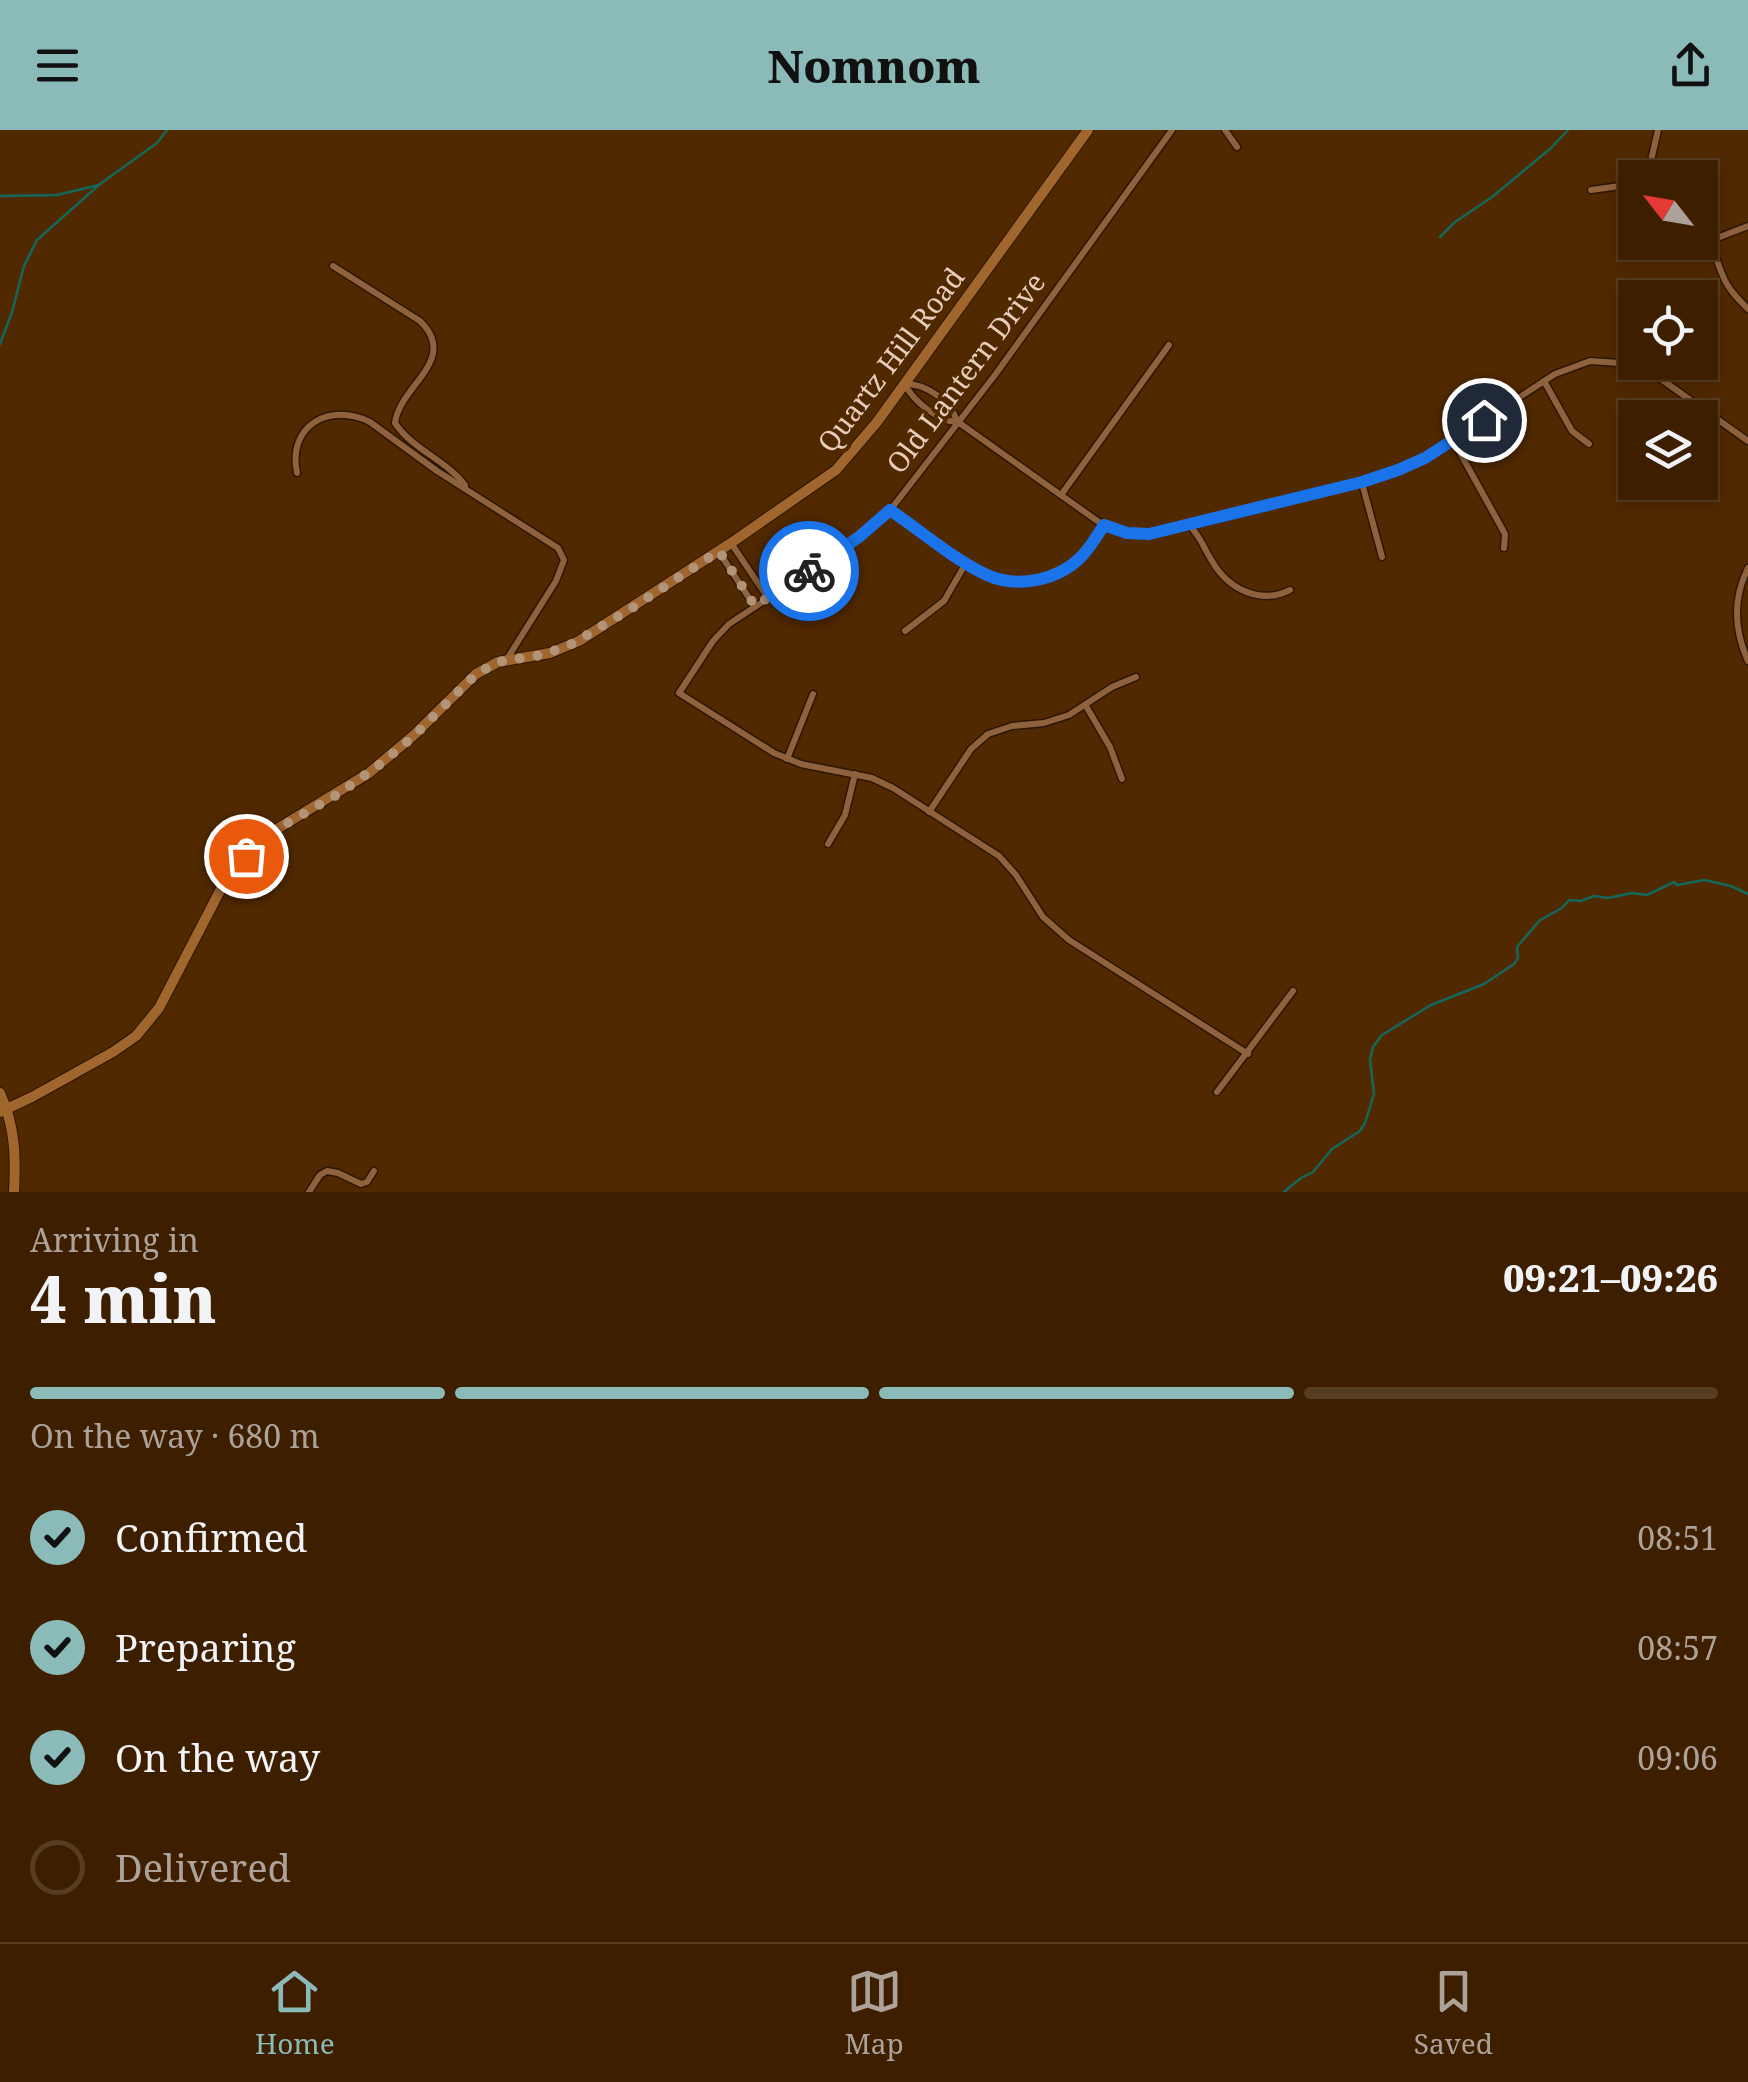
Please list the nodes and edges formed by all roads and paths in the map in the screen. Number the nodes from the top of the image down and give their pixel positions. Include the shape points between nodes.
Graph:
1 (1088, 130) edge
2 (1172, 130) edge
3 (1225, 130) edge
4 (1658, 130) edge
5 (1237, 146) dead end
6 (1651, 160) edge
7 (1618, 186) edge
8 (1591, 190) dead end
9 (1748, 226) edge
10 (1718, 238) edge
11 (1718, 260) edge
12 (333, 266) dead end
13 (1748, 310) edge
14 (1169, 345) dead end
15 (1544, 381) junction
16 (905, 384) junction
17 (958, 422) junction
18 (1453, 440) junction
19 (1748, 441) edge
20 (1589, 444) dead end
21 (298, 473) dead end
22 (1362, 482) junction
23 (468, 490) junction
24 (1060, 495) junction
25 (890, 510) junction
26 (1104, 525) junction
27 (1189, 526) junction
28 (731, 543) junction
29 (1504, 548) dead end
30 (719, 551) junction
31 (1382, 557) dead end
32 (966, 563) junction
33 (1748, 568) edge
34 (1290, 590) dead end
35 (768, 598) junction
36 (755, 606) junction
37 (905, 631) dead end
38 (506, 660) junction
39 (1748, 660) edge
40 (1136, 677) dead end
41 (812, 694) dead end
42 (1086, 706) junction
43 (787, 758) junction
44 (855, 774) junction
45 (1122, 779) dead end
46 (929, 812) junction
47 (828, 844) dead end
48 (1294, 992) dead end
49 (1248, 1054) junction
50 (1217, 1092) dead end
51 (0, 1093) edge
52 (4, 1111) edge
53 (374, 1172) dead end
54 (14, 1192) edge
55 (309, 1192) edge

1 - 16 street, Quartz Hill Road
2 - 17 street, Old Lantern Drive
3 - 5 street
4 - 6 street
7 - 8 street
9 - 10 street
11 - 13 street
12 - 23 street via 430,331 432,359 396,424
14 - 24 street
15 - 18 street
15 - 19 street via 1590,361 1636,366
15 - 20 street via 1572,431
16 - 17 street via 936,414
16 - 17 street via 920,384
16 - 28 street, Quartz Hill Road via 836,470
17 - 24 street
17 - 25 street, Old Lantern Drive
18 - 22 street
18 - 29 street via 1505,534
21 - 23 street via 296,449 307,430 324,416 348,415 370,422
22 - 27 street
22 - 31 street
23 - 38 street via 564,557
24 - 26 street
25 - 32 street
25 - 35 street, Old Lantern Drive
26 - 27 street via 1142,534
26 - 32 street via 1084,554 1054,576 1008,580
27 - 34 street via 1238,588 1260,596
28 - 30 street, Quartz Hill Road
28 - 35 street
30 - 36 street
30 - 38 street, Quartz Hill Road via 570,645
32 - 37 street via 944,601
33 - 39 street via 1737,613
35 - 36 street, Old Lantern Drive
36 - 43 street, Old Lantern Drive via 717,636 680,693
38 - 52 street, Quartz Hill Road via 468,680 369,773 272,832 246,856 136,1036
40 - 42 street
41 - 43 street
42 - 45 street
42 - 46 street via 1056,720 988,734 970,749
43 - 44 street
44 - 46 street via 882,782
44 - 47 street via 845,816
46 - 49 street via 999,856 1068,940
48 - 49 street
49 - 50 street
51 - 52 street
52 - 54 street via 16,1154
53 - 55 street via 362,1184 327,1171

